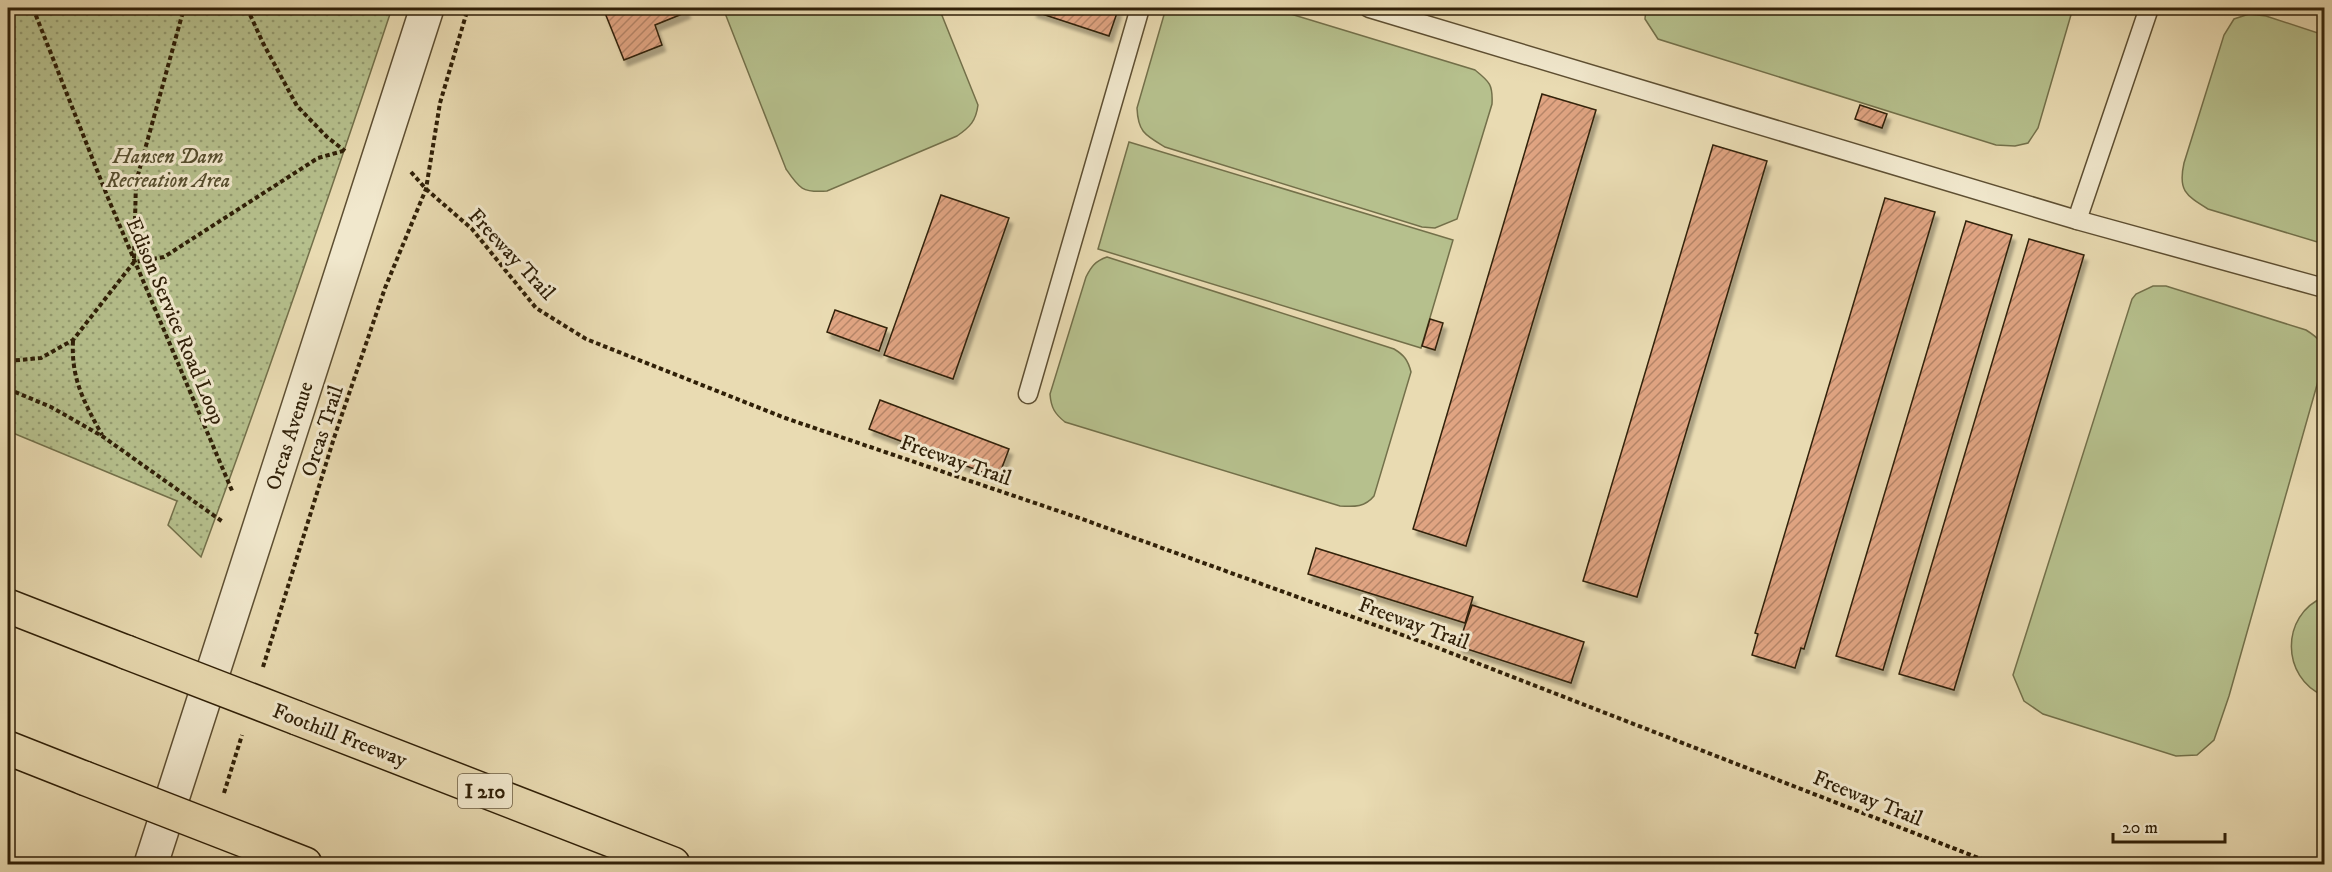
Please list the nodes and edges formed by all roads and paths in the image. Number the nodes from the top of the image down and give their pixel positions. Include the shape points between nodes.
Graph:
1 (33, 8) edge
2 (184, 8) edge
3 (246, 8) edge
4 (427, 8) edge
5 (468, 8) edge
6 (1140, 8) edge
7 (1369, 8) edge
8 (2149, 8) edge
9 (345, 151) junction
10 (377, 160) junction
11 (426, 189) junction
12 (2078, 220) junction
13 (134, 262) junction
14 (2325, 288) edge
15 (73, 340) junction
16 (8, 361) edge
17 (8, 389) edge
18 (1028, 394) dead end
19 (102, 436) junction
20 (233, 494) dead end
21 (254, 544) junction
22 (8, 606) edge
23 (260, 677) dead end
24 (243, 732) dead end
25 (8, 748) edge
26 (222, 798) dead end
27 (151, 864) edge
28 (305, 864) edge
29 (673, 864) edge
30 (1995, 864) edge

1 - 13 path, Edison Service Road Loop
2 - 13 path via 136,182
3 - 9 path via 297,106
4 - 10 street, Orcas Avenue
5 - 11 path, Orcas Trail via 440,103
6 - 18 lane
7 - 12 lane
8 - 12 lane
9 - 10 path, Freeway Trail
9 - 13 path via 318,158 164,257
10 - 11 path, Freeway Trail via 411,172
10 - 21 street, Orcas Avenue
11 - 23 path, Orcas Trail via 385,288 341,417
11 - 30 path, Freeway Trail via 472,229 536,308 586,339 785,417 1433,646
12 - 14 lane
13 - 15 path
13 - 20 path, Edison Service Road Loop
15 - 16 path via 41,358
15 - 19 path via 72,363 82,398
17 - 19 path via 51,407
19 - 21 path
21 - 27 street, Orcas Avenue
22 - 29 highway, Foothill Freeway / I 210, bridge
24 - 26 path
25 - 28 highway, bridge

